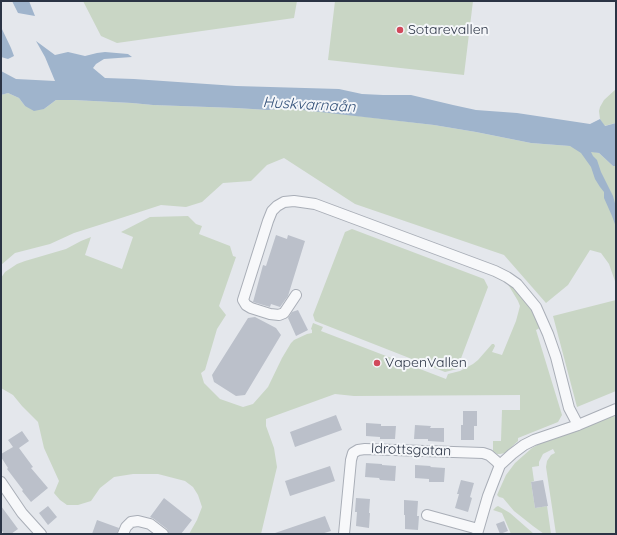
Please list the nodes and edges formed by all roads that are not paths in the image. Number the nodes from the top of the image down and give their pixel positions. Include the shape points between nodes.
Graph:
1 (296, 295) dead end
2 (616, 409) edge
3 (578, 425) junction
4 (500, 465) junction
5 (1, 482) edge
6 (427, 515) dead end
7 (478, 531) edge
8 (160, 533) edge
9 (41, 534) edge
10 (123, 534) edge
11 (344, 534) edge

1 - 3 street via 279,316 250,308 244,300 268,220 272,211 284,202 315,204 495,271 517,284 536,307 556,357 569,408
2 - 3 street
3 - 4 street via 524,445
4 - 7 street
4 - 11 street, Idrottsgatan via 483,453 358,450 353,453 351,460
5 - 9 street via 22,513
6 - 7 street
8 - 10 street via 150,524 138,521 131,522

